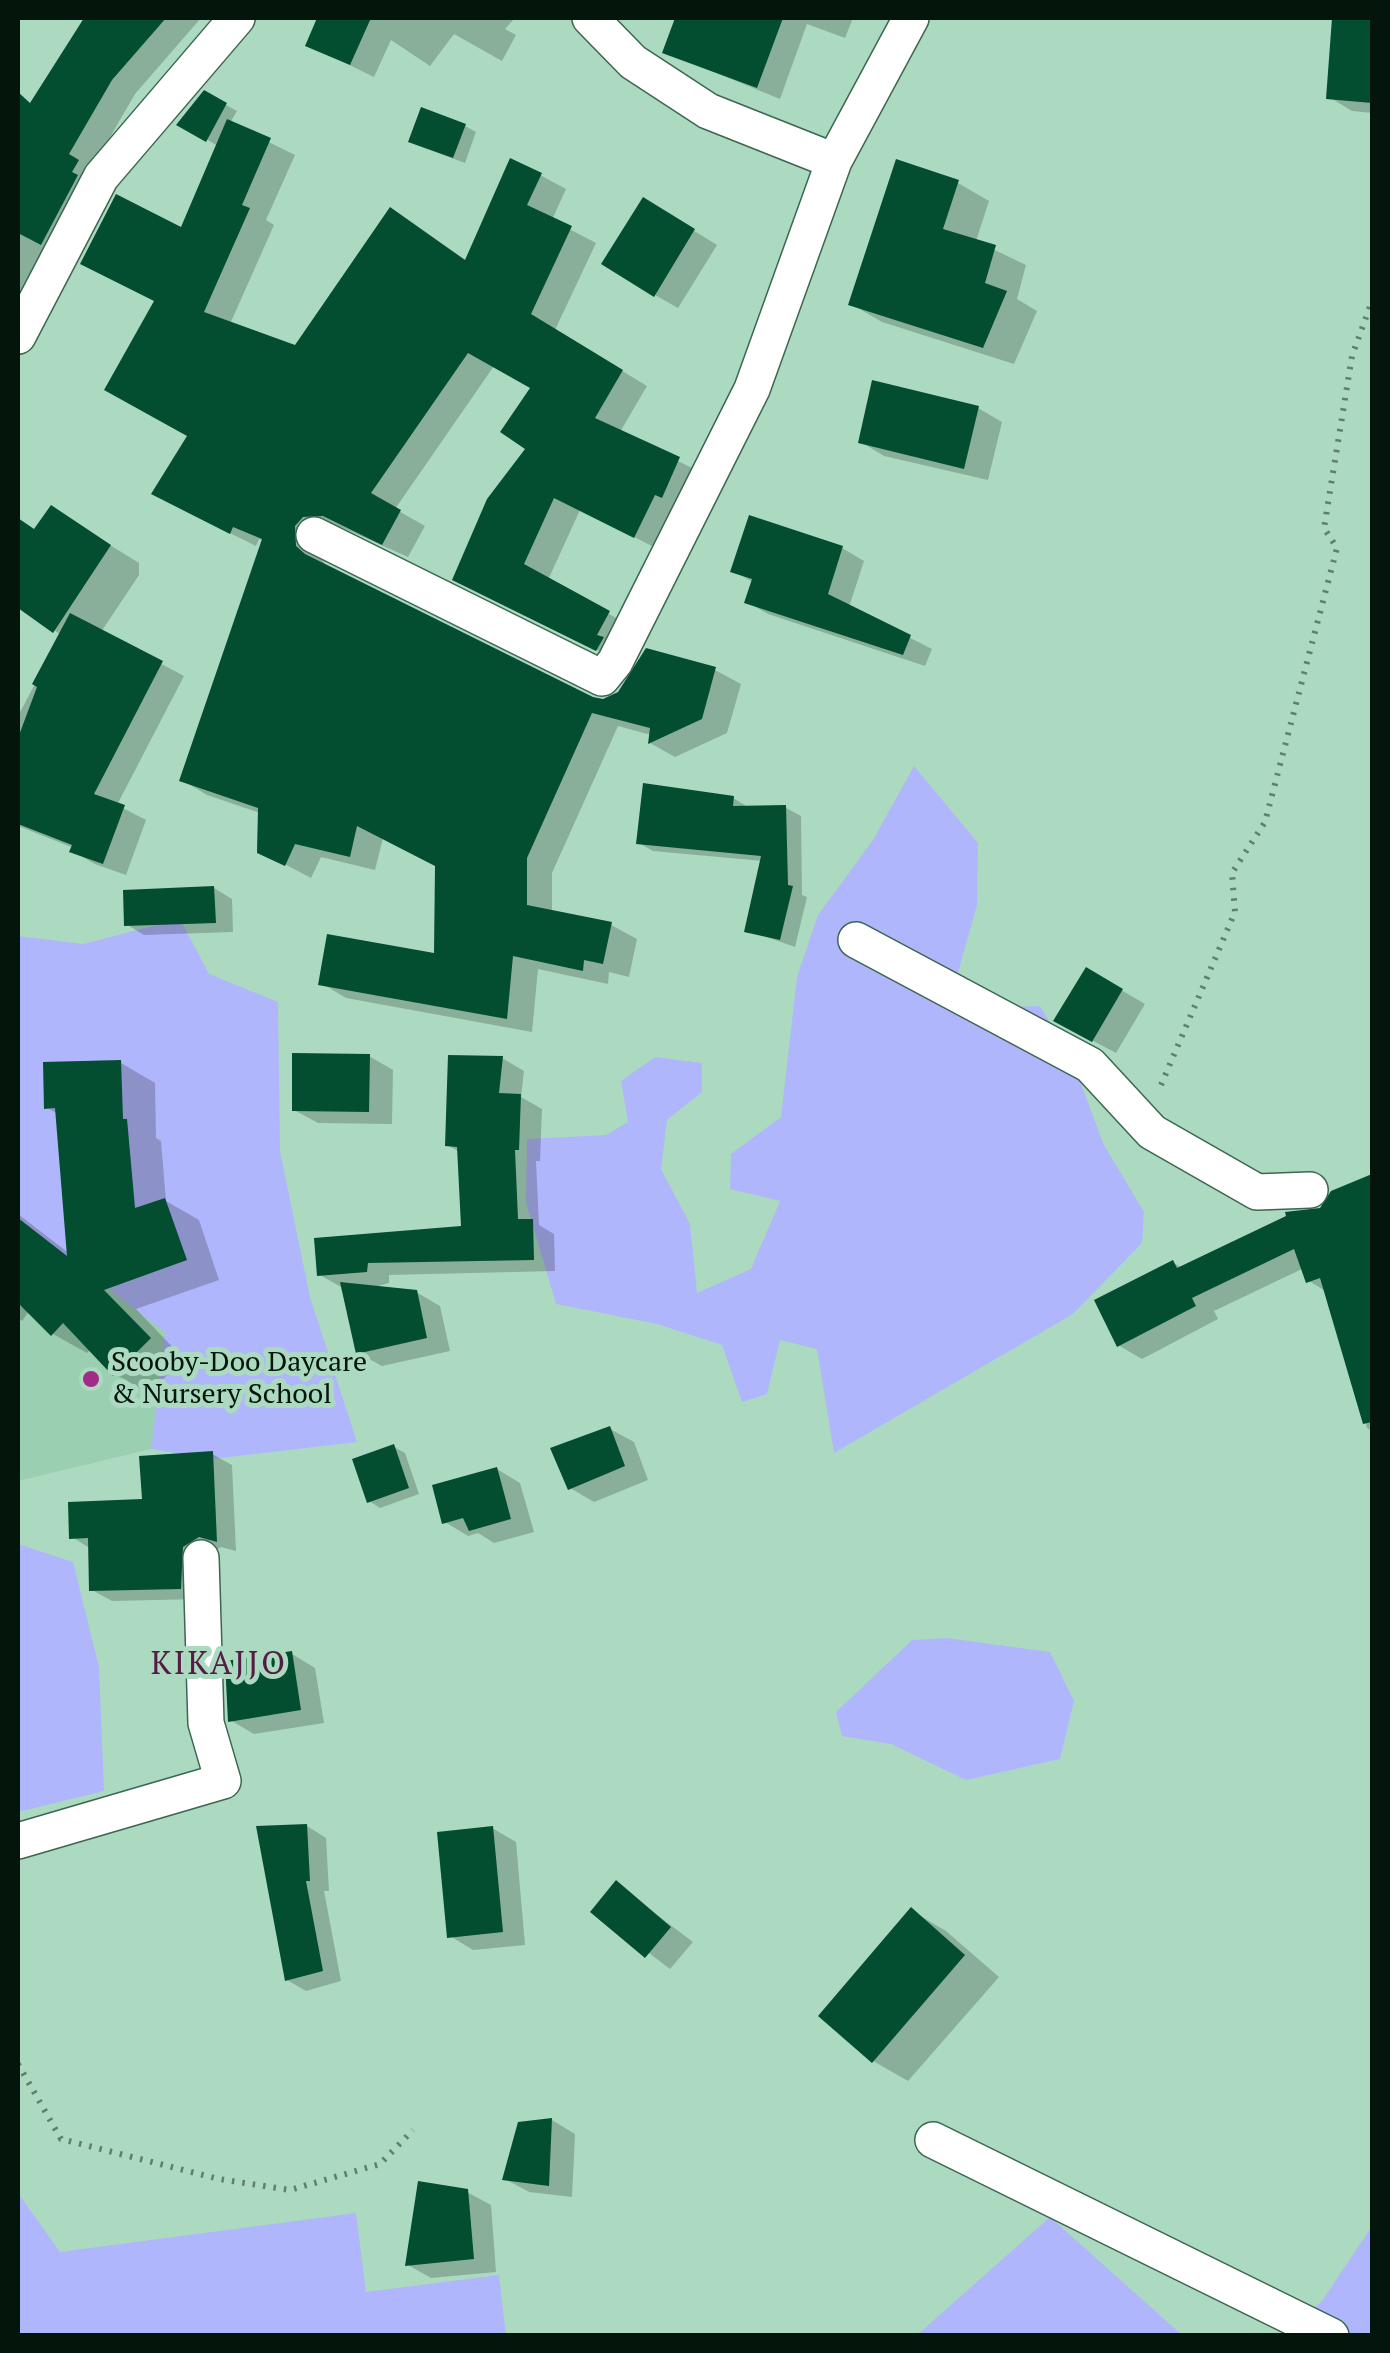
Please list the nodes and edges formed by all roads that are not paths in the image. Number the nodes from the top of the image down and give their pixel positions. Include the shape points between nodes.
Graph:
1 (237, 18) edge
2 (590, 18) edge
3 (911, 18) edge
4 (834, 161) junction
5 (18, 336) edge
6 (314, 535) dead end
7 (856, 940) dead end
8 (1310, 1190) dead end
9 (201, 1558) dead end
10 (18, 1841) edge
11 (933, 2140) dead end
12 (1331, 2336) edge

1 - 5 street via 101,178
2 - 4 street via 633,62 708,111
3 - 4 street
4 - 6 street via 752,388 602,678
7 - 8 street via 1090,1065 1152,1132 1257,1192
9 - 10 street via 206,1723 222,1780
11 - 12 street

